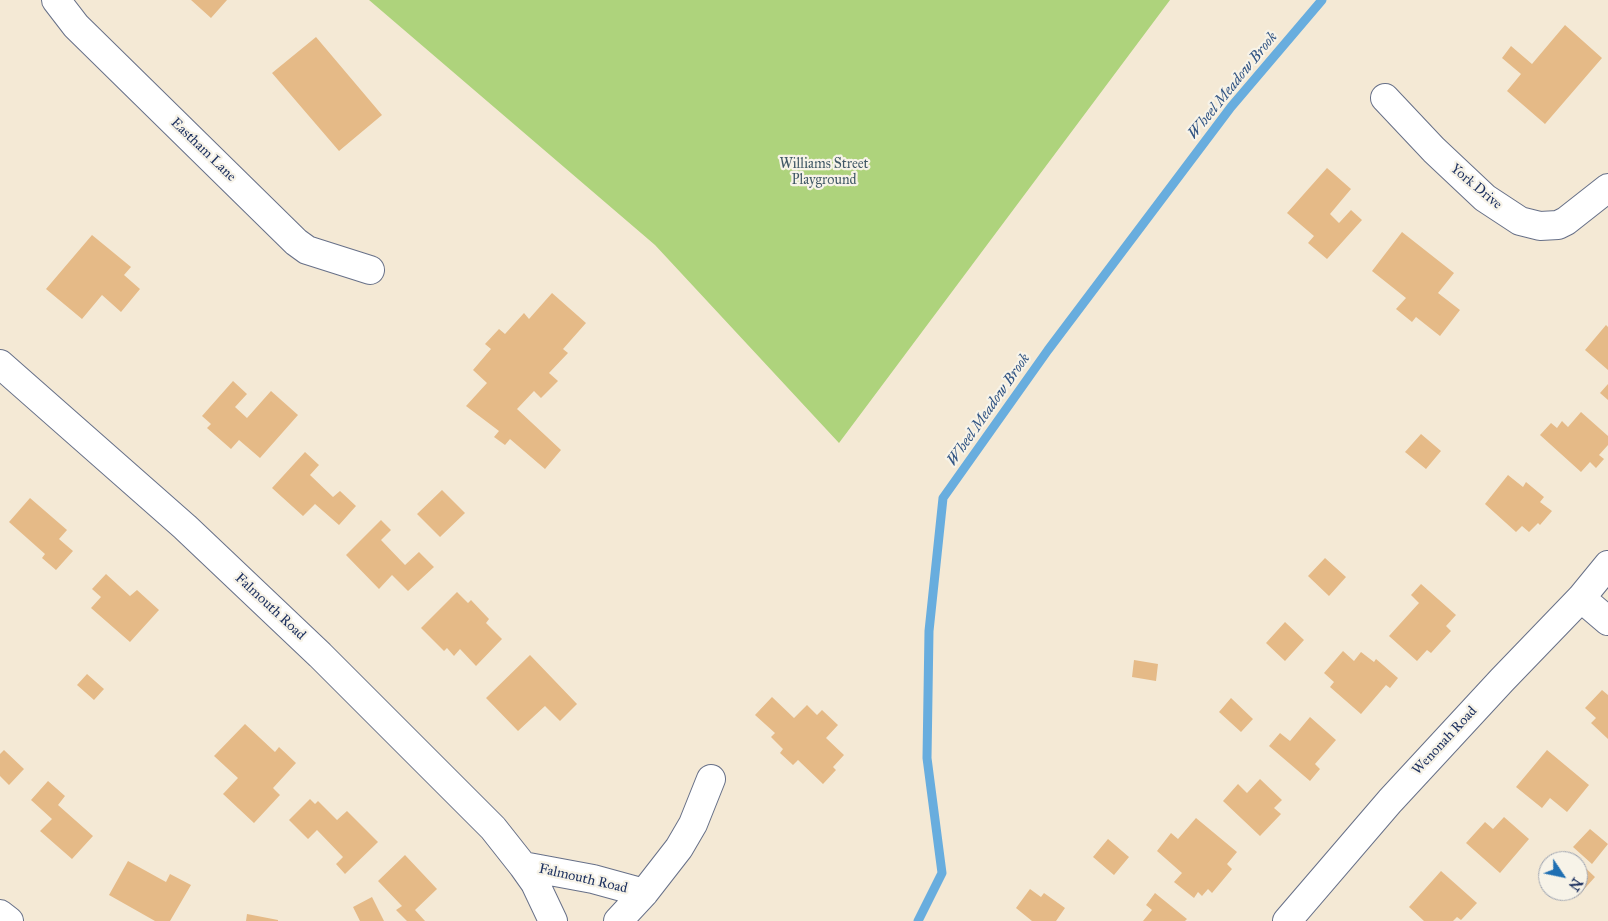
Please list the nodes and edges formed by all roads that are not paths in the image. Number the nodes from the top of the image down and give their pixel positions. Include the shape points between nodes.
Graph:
1 (56, 0) edge
2 (1385, 98) dead end
3 (1608, 188) edge
4 (370, 270) dead end
5 (0, 364) edge
6 (1608, 565) edge
7 (1581, 598) junction
8 (1608, 621) edge
9 (711, 778) dead end
10 (523, 866) junction
11 (644, 893) junction
12 (0, 914) edge
13 (9, 921) edge
14 (552, 921) edge
15 (618, 921) edge
16 (1287, 921) edge

1 - 4 street, Eastham Lane via 76,26 296,242 307,250
2 - 3 street, York Drive via 1485,198 1520,221 1540,226 1558,225
5 - 10 street, Falmouth Road via 185,527 314,648 493,828
6 - 7 street, Wenonah Road
7 - 8 street
7 - 16 street, Wenonah Road via 1390,801
9 - 11 street via 693,824
10 - 11 street, Falmouth Road
10 - 14 street, Falmouth Road via 535,883
11 - 15 street
12 - 13 street

